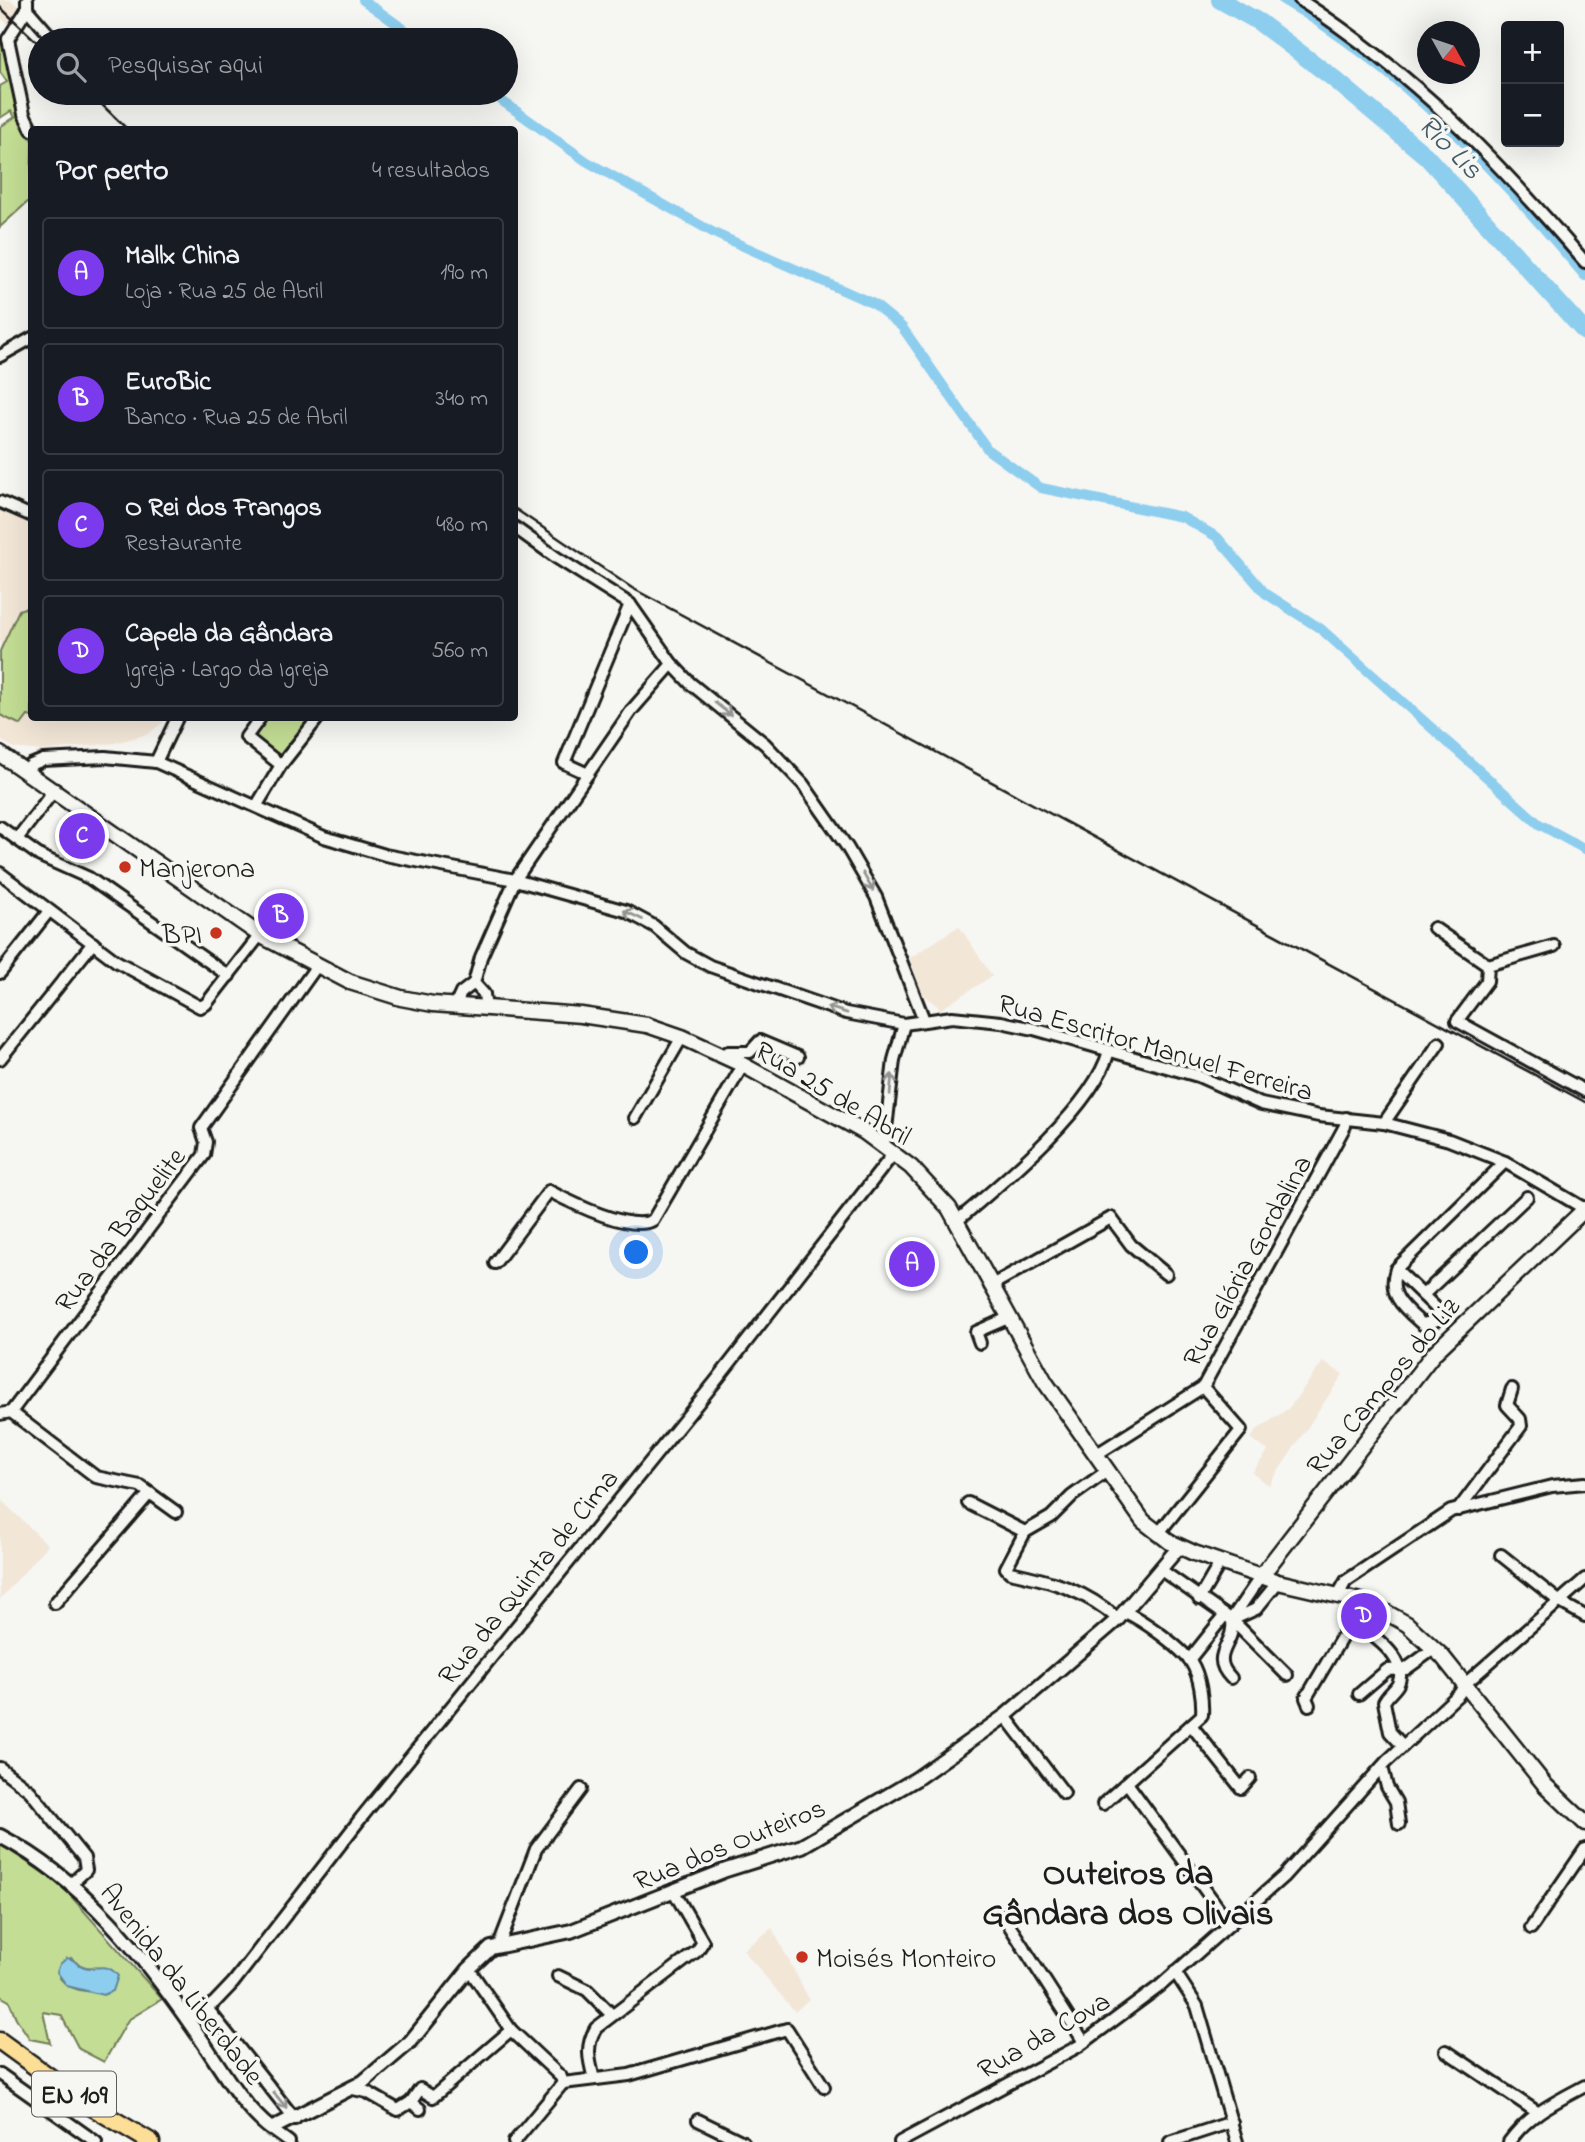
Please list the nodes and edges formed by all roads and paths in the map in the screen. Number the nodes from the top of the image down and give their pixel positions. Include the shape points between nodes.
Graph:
1 (1300, 0) edge
2 (27, 4) edge
3 (45, 28) edge
4 (4, 35) edge
5 (30, 126) edge
6 (1585, 262) edge
7 (28, 340) edge
8 (0, 356) edge
9 (0, 502) edge
10 (28, 514) edge
11 (518, 530) edge
12 (630, 604) junction
13 (672, 664) junction
14 (176, 721) edge
15 (258, 721) edge
16 (316, 721) edge
17 (0, 754) edge
18 (156, 762) junction
19 (281, 765) junction
20 (26, 770) junction
21 (588, 774) junction
22 (55, 789) junction
23 (257, 805) junction
24 (0, 827) edge
25 (17, 839) junction
26 (0, 873) edge
27 (515, 880) junction
28 (49, 911) junction
29 (1434, 928) dead end
30 (260, 935) junction
31 (93, 943) junction
32 (1553, 946) dead end
33 (1489, 965) junction
34 (316, 967) junction
35 (0, 974) edge
36 (229, 976) junction
37 (474, 983) junction
38 (456, 1006) junction
39 (486, 1009) junction
40 (924, 1020) junction
41 (904, 1024) junction
42 (682, 1037) junction
43 (1439, 1043) dead end
44 (1109, 1051) junction
45 (724, 1056) junction
46 (798, 1057) dead end
47 (0, 1059) edge
48 (743, 1065) junction
49 (1585, 1091) edge
50 (635, 1118) dead end
51 (1346, 1118) junction
52 (1384, 1123) junction
53 (889, 1150) junction
54 (1505, 1162) junction
55 (1527, 1197) dead end
56 (1585, 1209) edge
57 (958, 1220) junction
58 (495, 1263) dead end
59 (1396, 1269) junction
60 (1166, 1274) dead end
61 (990, 1286) junction
62 (1423, 1295) junction
63 (1008, 1318) junction
64 (980, 1343) dead end
65 (1203, 1387) junction
66 (1512, 1389) dead end
67 (6, 1413) edge
68 (1097, 1454) junction
69 (1107, 1471) junction
70 (1585, 1483) edge
71 (150, 1493) junction
72 (968, 1503) dead end
73 (1458, 1510) junction
74 (176, 1512) dead end
75 (1025, 1532) junction
76 (1158, 1534) junction
77 (1179, 1547) junction
78 (1501, 1555) dead end
79 (1220, 1563) junction
80 (1161, 1570) junction
81 (1261, 1576) junction
82 (1585, 1579) edge
83 (1278, 1581) junction
84 (1338, 1595) junction
85 (1199, 1599) junction
86 (1359, 1600) junction
87 (1560, 1602) junction
88 (55, 1603) dead end
89 (1121, 1616) junction
90 (1585, 1616) edge
91 (1228, 1617) junction
92 (1352, 1620) junction
93 (1435, 1648) junction
94 (1189, 1660) junction
95 (1398, 1670) junction
96 (1287, 1675) dead end
97 (1231, 1678) dead end
98 (1465, 1684) junction
99 (1359, 1694) dead end
100 (1309, 1705) dead end
101 (1005, 1716) junction
102 (1191, 1725) junction
103 (1403, 1746) junction
104 (1382, 1767) junction
105 (0, 1768) edge
106 (1250, 1778) dead end
107 (1127, 1783) junction
108 (581, 1789) dead end
109 (1063, 1793) dead end
110 (1103, 1804) dead end
111 (1585, 1823) edge
112 (1399, 1824) dead end
113 (0, 1836) edge
114 (1585, 1849) edge
115 (72, 1883) junction
116 (673, 1890) junction
117 (1002, 1914) dead end
118 (1230, 1924) junction
119 (1531, 1928) dead end
120 (499, 1945) junction
121 (469, 1969) junction
122 (1175, 1972) junction
123 (558, 1976) dead end
124 (206, 2008) junction
125 (612, 2015) junction
126 (187, 2020) junction
127 (511, 2030) junction
128 (0, 2041) edge
129 (1084, 2042) junction
130 (1446, 2051) dead end
131 (0, 2074) edge
132 (594, 2080) junction
133 (563, 2083) junction
134 (1585, 2086) edge
135 (824, 2087) dead end
136 (353, 2088) junction
137 (1537, 2112) junction
138 (295, 2119) junction
139 (698, 2120) dead end
140 (1232, 2122) junction
141 (271, 2129) junction
142 (729, 2139) edge
143 (96, 2142) edge
144 (151, 2142) edge
145 (289, 2142) edge
146 (514, 2142) edge
147 (743, 2142) edge
148 (900, 2142) edge
149 (1170, 2142) edge
150 (1237, 2142) edge
151 (1509, 2142) edge

1 - 6 street via 1382,57 1437,103 1494,158
2 - 3 street
2 - 4 street
4 - 5 street
7 - 8 street
9 - 10 street
11 - 12 street
12 - 13 street
12 - 21 street via 565,763
13 - 21 street via 631,711
13 -> 40 street via 765,744 817,804 876,897
14 - 18 street
15 - 19 street via 246,737
16 - 19 street
17 - 20 main road, Rua 25 de Abril
18 - 20 street via 104,757 43,760
18 - 23 street
19 - 23 street
20 - 22 main road, Rua 25 de Abril
21 - 27 street
22 - 25 street
22 - 30 main road, Rua 25 de Abril
23 - 27 street via 324,837 385,855
24 - 25 street
25 - 36 street via 50,862 89,878
26 - 28 street
27 - 37 street
41 -> 27 street via 846,1013 736,977 686,953 654,926 626,911
28 - 31 street
28 - 35 street
29 - 33 street
30 - 34 main road, Rua 25 de Abril
30 - 36 street
31 - 36 street via 116,961 200,1007
31 - 47 street
32 - 33 street
33 - 49 street via 1487,981 1457,1021
34 - 38 main road, Rua 25 de Abril via 379,992
34 - 67 street, Rua da Baquelite via 201,1128 204,1155
37 - 38 street via 461,993
37 - 39 street via 484,994
38 - 39 main road, Rua 25 de Abril
39 - 42 main road, Rua 25 de Abril via 621,1019
40 - 41 street, Rua Escritor Manuel Ferreira
40 - 44 street, Rua Escritor Manuel Ferreira via 1001,1021
53 -> 41 street via 894,1060
42 - 45 main road, Rua 25 de Abril
42 - 50 street
43 - 52 street
44 - 51 street, Rua Escritor Manuel Ferreira via 1198,1076 1261,1104
44 - 57 street via 1100,1073 1046,1143
45 - 46 street via 750,1052 760,1041
45 - 48 main road, Rua 25 de Abril
48 - 53 main road, Rua 25 de Abril via 802,1095
48 - 58 street via 653,1220 636,1224 579,1207 544,1189
51 - 52 street, Rua Escritor Manuel Ferreira
51 - 65 street, Rua Glória Gordalina
52 - 54 street, Rua Escritor Manuel Ferreira via 1449,1140
53 - 57 main road, Rua 25 de Abril
53 - 124 street, Rua da Quinta de Cima via 715,1382 233,1983
54 - 56 street, Rua Escritor Manuel Ferreira
54 - 59 street
55 - 62 street
56 - 81 main road, Rua Campos do Liz via 1434,1353
57 - 61 main road, Rua 25 de Abril
59 - 62 street
59 - 62 street via 1395,1296 1427,1325 1435,1321 1438,1312
60 - 61 street via 1131,1245 1111,1218
61 - 63 main road, Rua 25 de Abril
63 - 64 street via 976,1332
63 - 68 main road, Rua 25 de Abril via 1045,1382
65 - 68 street, Rua Glória Gordalina
65 - 76 street via 1241,1430
66 - 73 street via 1507,1405 1521,1426
67 - 71 street via 96,1477 140,1486
68 - 69 main road, Rua 25 de Abril
69 - 75 street
69 - 76 main road, Rua 25 de Abril via 1130,1506
70 - 73 street via 1552,1486
71 - 74 street
71 - 88 street
72 - 75 street
73 - 84 street via 1346,1581
75 - 89 street via 1006,1568 1010,1572 1077,1589
76 - 77 main road, Rua 25 de Abril
77 - 79 main road, Rua 25 de Abril
77 - 80 street, Rua dos Outeiros
78 - 87 street
79 - 81 main road, Rua 25 de Abril
79 - 85 street
80 - 85 street
80 - 89 street, Rua dos Outeiros
81 - 83 main road, Rua 25 de Abril
81 - 91 street
82 - 87 street, Rua da Cova
83 - 84 main road, Rua 25 de Abril
83 - 91 street via 1256,1609
84 - 86 main road, Rua 25 de Abril
85 - 91 street
86 - 92 street
86 - 93 main road, Rua 25 de Abril via 1399,1618
87 - 90 street
87 - 98 street, Rua da Cova
89 - 94 street via 1137,1617
89 - 101 street, Rua dos Outeiros
91 - 94 street
91 - 96 street
91 - 97 street via 1233,1628 1220,1660
92 - 95 street via 1388,1650
92 - 100 street via 1306,1698
93 - 95 street via 1406,1670
93 - 98 main road, Rua 25 de Abril
94 - 102 street via 1203,1700 1202,1715
95 - 99 street via 1387,1670
95 - 103 street via 1398,1684 1384,1702 1390,1732
98 - 103 street, Rua da Cova
98 - 111 main road, Rua 25 de Abril via 1545,1785
101 - 109 street
101 - 116 street, Rua dos Outeiros via 941,1763 814,1841
102 - 106 street via 1241,1787
102 - 107 street
103 - 104 street, Rua da Cova
104 - 112 street
104 - 118 street, Rua da Cova via 1284,1876
105 - 115 street via 30,1791 84,1858 86,1870
107 - 110 street
107 - 118 street
108 - 120 street via 536,1849
113 - 115 street, Avenida da Liberdade
114 - 119 street
115 - 126 street, Avenida da Liberdade via 120,1934
116 - 120 street, Rua dos Outeiros via 571,1931
116 - 125 street via 701,1935 702,1946
117 - 129 street
118 - 122 street, Rua da Cova
120 - 121 street, Rua dos Outeiros
121 - 127 street
121 - 136 street, Rua dos Outeiros via 411,2040
122 - 129 street, Rua da Cova
122 - 140 street via 1197,2006
123 - 125 street via 587,1990
124 - 126 street, Rua da Quinta de Cima
124 -> 138 street
125 - 132 street via 588,2040
126 - 141 street, Avenida da Liberdade via 254,2114
127 - 133 street
127 - 136 street via 433,2097 421,2089 416,2106 398,2110
128 - 144 main road, EN 109 via 87,2104
129 - 148 street, Rua da Cova
130 - 137 street
131 - 143 street
132 - 133 street
132 - 135 street via 642,2071 787,2029
133 - 146 street
134 - 137 street
136 - 138 street, Rua dos Outeiros
137 - 151 street
138 - 141 street, Rua dos Outeiros
139 - 142 street
140 - 149 street
140 - 150 street
141 - 145 street, Avenida da Liberdade
142 - 147 street

